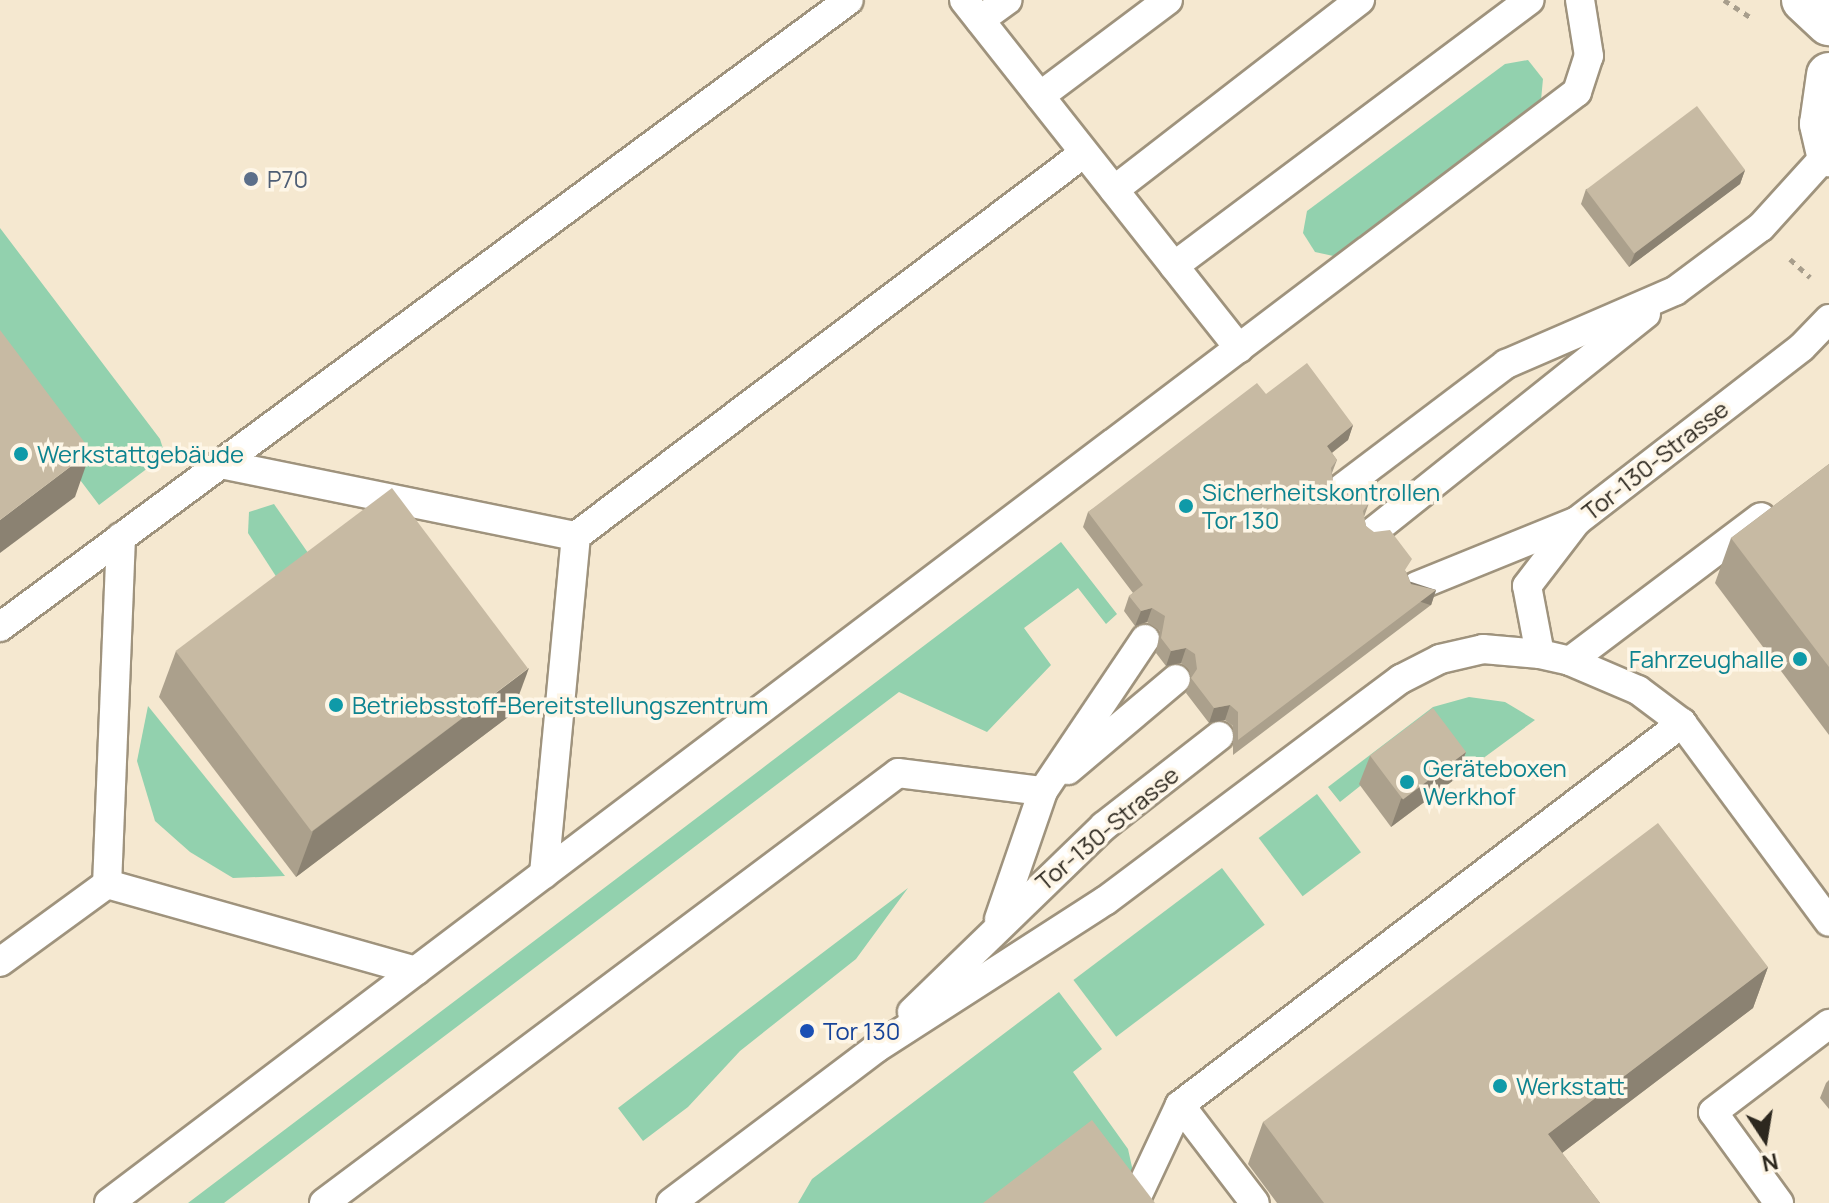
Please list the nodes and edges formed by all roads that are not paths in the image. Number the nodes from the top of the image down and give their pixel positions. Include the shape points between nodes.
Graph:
1 (849, 0) edge
2 (1008, 0) edge
3 (1168, 0) edge
4 (1360, 0) edge
5 (1530, 0) edge
6 (1580, 0) edge
7 (1804, 0) edge
8 (972, 10) edge
9 (1829, 23) edge
10 (1829, 75) edge
11 (1040, 96) junction
12 (1084, 153) junction
13 (1829, 154) edge
14 (1114, 190) junction
15 (1174, 266) junction
16 (1675, 291) junction
17 (1829, 319) edge
18 (1239, 348) junction
19 (221, 464) junction
20 (1342, 488) edge
21 (1780, 503) edge
22 (1577, 521) junction
23 (1374, 531) edge
24 (576, 536) junction
25 (121, 537) junction
26 (1417, 586) edge
27 (0, 627) edge
28 (1145, 639) dead end
29 (1540, 654) junction
30 (1570, 661) junction
31 (1176, 679) dead end
32 (1682, 723) junction
33 (1219, 736) dead end
34 (1043, 791) junction
35 (544, 874) junction
36 (107, 884) junction
37 (1829, 922) edge
38 (998, 924) junction
39 (0, 962) edge
40 (416, 971) junction
41 (1829, 1024) edge
42 (875, 1049) junction
43 (1180, 1105) junction
44 (678, 1201) edge
45 (109, 1203) edge
46 (324, 1203) edge
47 (1134, 1203) edge
48 (1255, 1203) edge
49 (1779, 1203) edge

1 - 19 lane
2 - 8 lane
3 - 11 lane
4 - 14 lane
5 - 15 lane
6 - 18 lane via 1589,56 1577,92
7 - 9 street
8 - 11 lane
10 - 13 street via 1822,124
11 - 12 lane
12 - 14 lane
12 - 24 lane
13 - 16 lane via 1761,227
14 - 15 lane
15 - 18 lane
16 - 20 lane via 1506,364
16 - 23 lane
17 - 22 lane, Tor-130-Strasse via 1802,347
18 - 35 lane
19 - 24 lane
19 - 25 lane
21 - 30 lane
22 - 26 lane, Tor-130-Strasse
22 - 29 lane via 1527,586
24 - 35 lane
25 - 27 lane
25 - 36 lane
28 - 34 lane, Tor-130-Strasse
29 - 30 lane
29 - 42 lane via 1483,649 1440,659 1401,679 1105,901
30 - 32 lane via 1638,690
31 - 34 lane
32 - 37 lane
32 - 43 lane
33 - 38 lane, Tor-130-Strasse via 1104,826
34 - 38 lane, Tor-130-Strasse
34 - 46 lane via 898,773
35 - 40 lane
36 - 39 lane
36 - 40 lane
38 - 42 lane, Tor-130-Strasse
40 - 45 lane
41 - 49 lane via 1713,1112
42 - 44 lane
43 - 47 lane
43 - 48 lane

